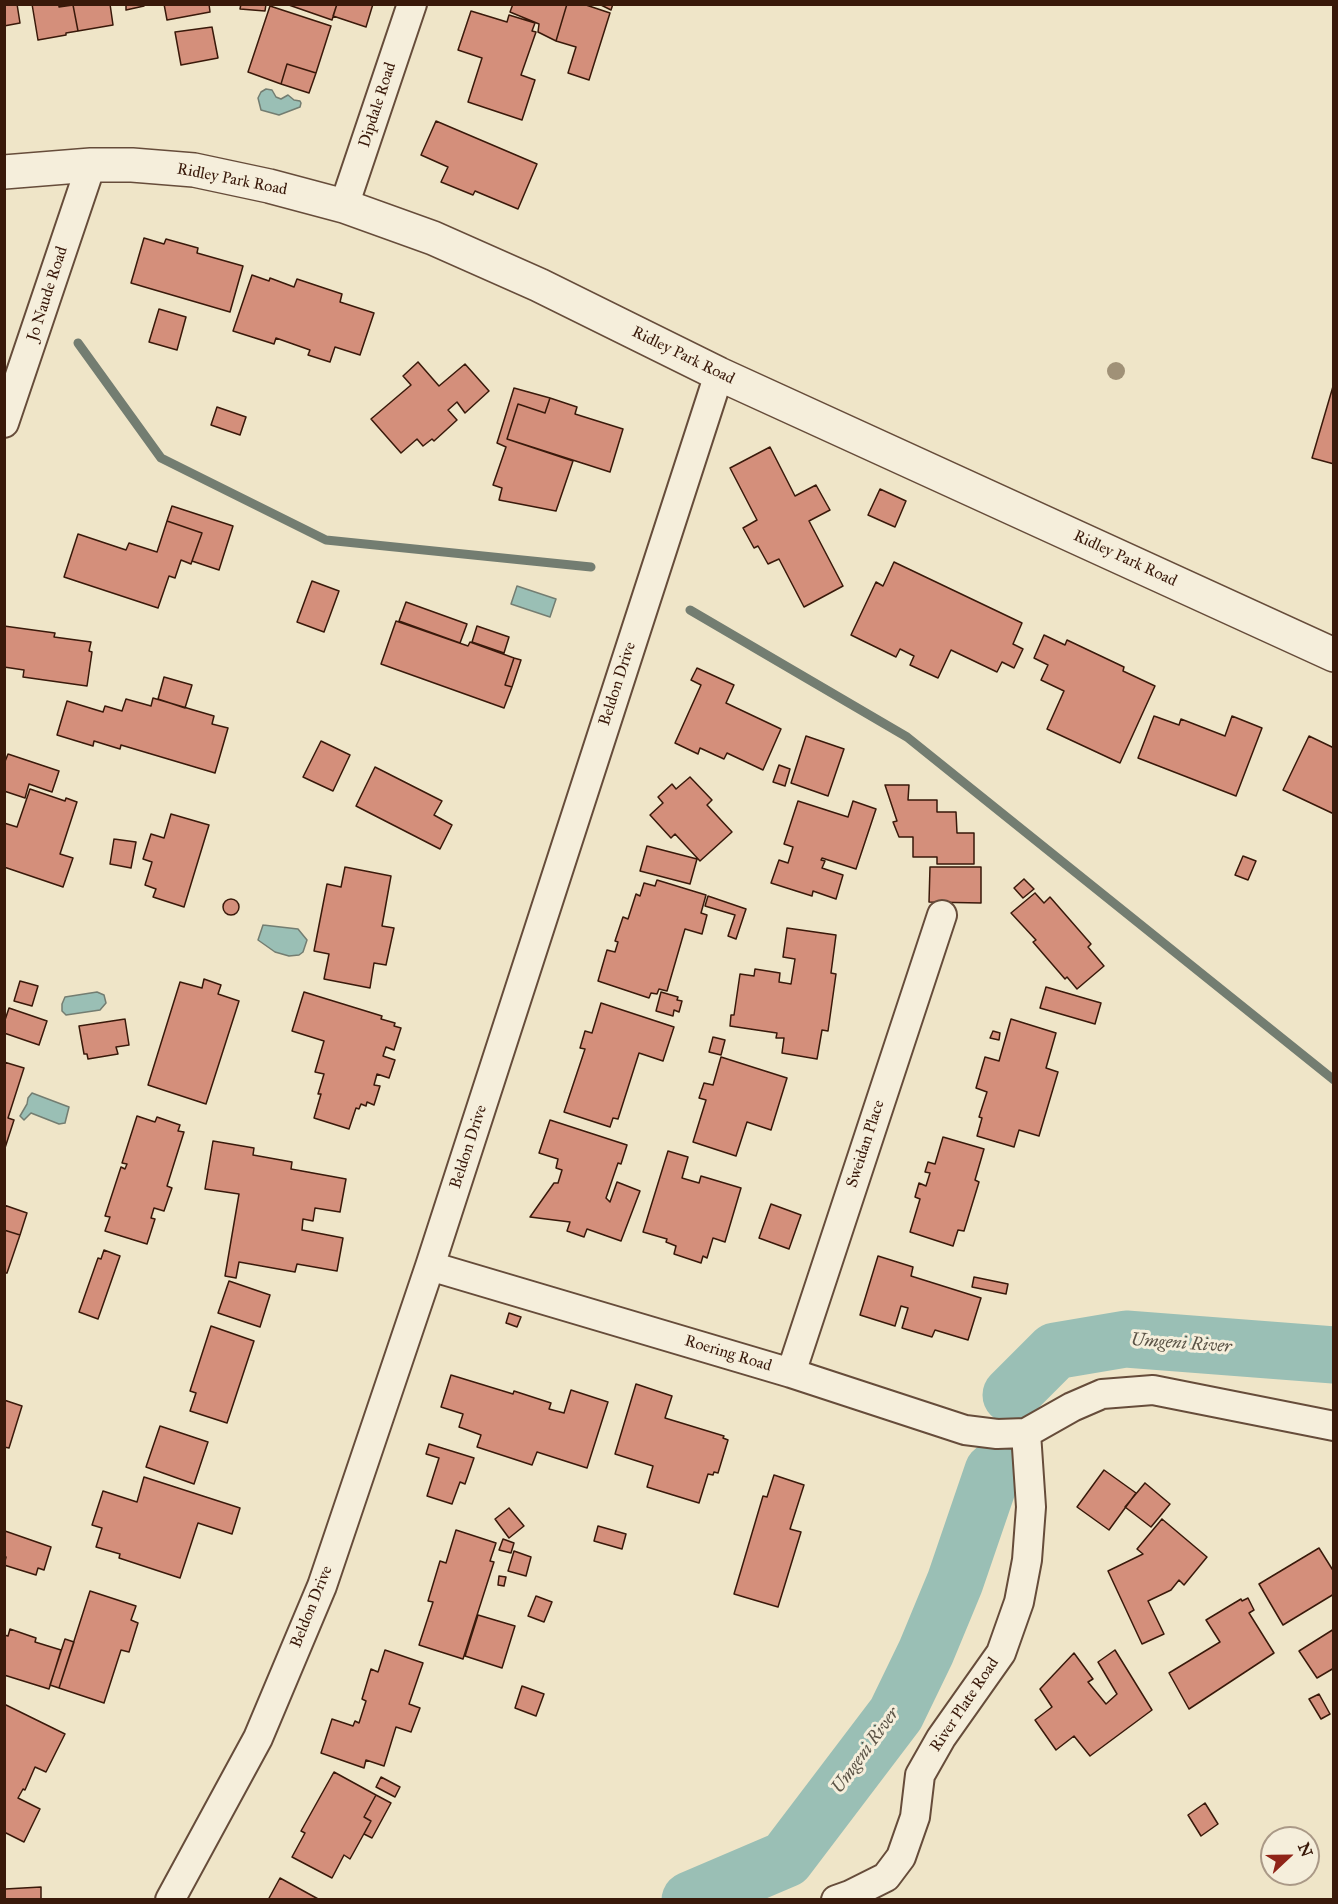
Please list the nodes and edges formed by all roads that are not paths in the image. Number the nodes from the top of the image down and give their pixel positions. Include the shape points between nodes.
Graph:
1 (412, 4) edge
2 (90, 165) junction
3 (4, 172) edge
4 (344, 206) junction
5 (719, 374) junction
6 (4, 423) edge
7 (1334, 655) edge
8 (942, 915) dead end
9 (430, 1266) junction
10 (791, 1373) junction
11 (1334, 1426) edge
12 (1026, 1433) junction
13 (170, 1899) edge
14 (836, 1899) edge

1 - 4 street, Dipdale Road
2 - 3 street, Ridley Park Road
2 - 4 street, Ridley Park Road via 194,170
2 - 6 street, Jo Naude Road
4 - 5 street, Ridley Park Road via 433,238 539,285
5 - 7 street, Ridley Park Road
5 - 9 street, Beldon Drive
8 - 10 street, Sweidan Place
9 - 10 street, Roering Road
9 - 13 street, Beldon Drive via 322,1586 258,1738
10 - 12 street, Roering Road via 965,1430
11 - 12 street via 1153,1390 1102,1394
12 - 14 street, River Plate Road via 1031,1508 1027,1560 1019,1602 1000,1653 920,1775 915,1817 901,1857 886,1877

